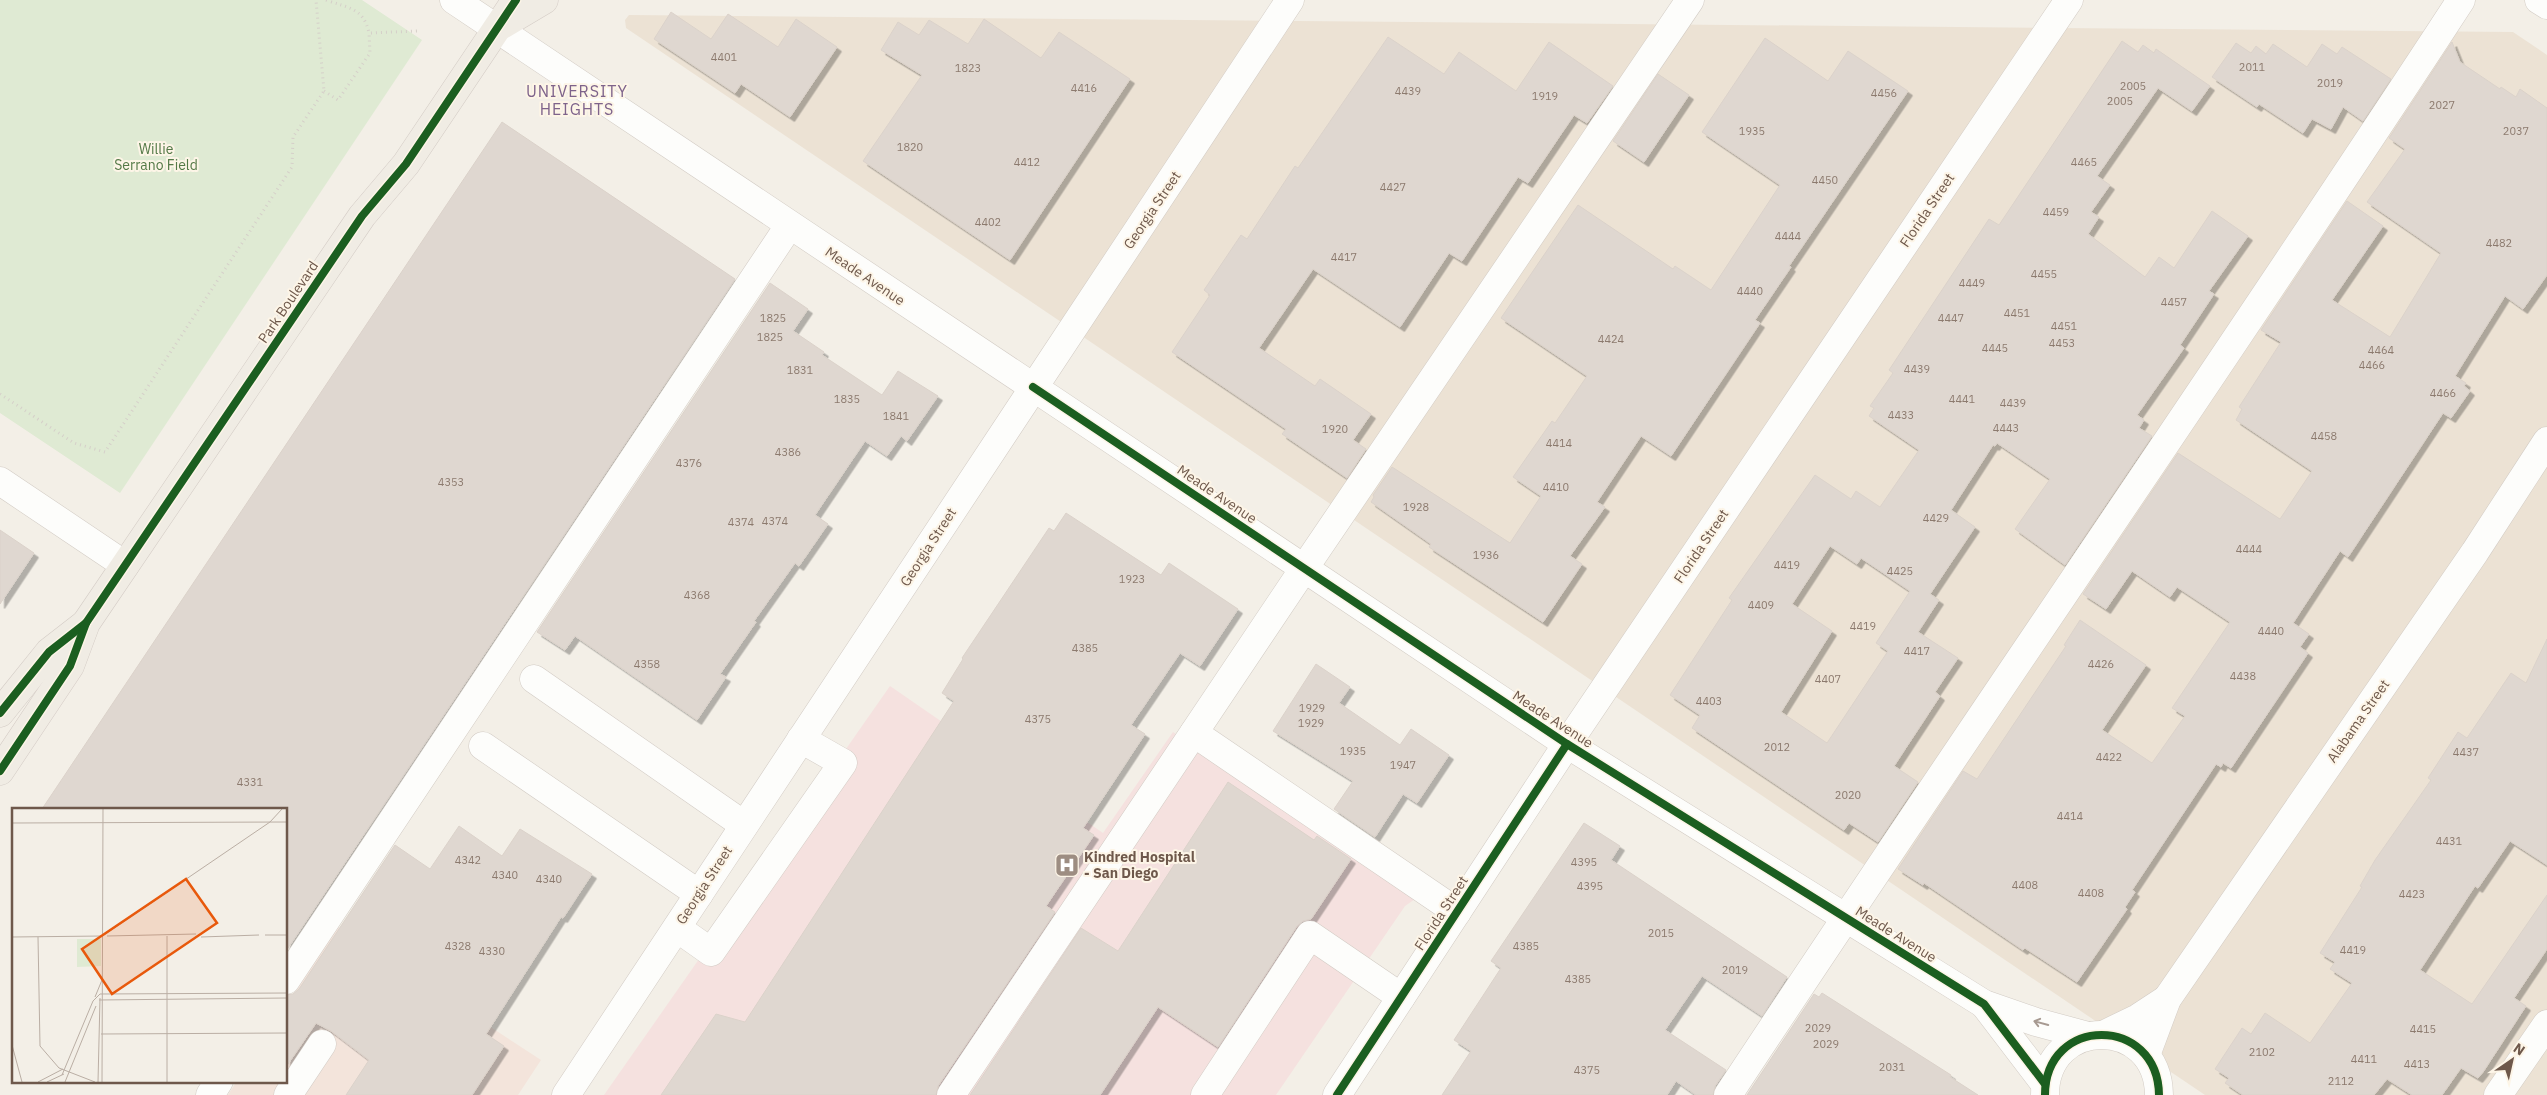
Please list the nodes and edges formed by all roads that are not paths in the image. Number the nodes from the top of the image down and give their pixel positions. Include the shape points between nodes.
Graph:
1 (454, 0) edge
2 (516, 0) edge
3 (544, 0) edge
4 (1290, 0) edge
5 (1690, 0) edge
6 (2069, 0) edge
7 (2461, 0) edge
8 (2539, 0) edge
9 (2547, 6) edge
10 (497, 28) junction
11 (789, 226) junction
12 (1033, 388) junction
13 (2547, 441) edge
14 (0, 481) edge
15 (125, 565) junction
16 (1305, 567) junction
17 (86, 623) junction
18 (534, 679) dead end
19 (0, 713) edge
20 (1194, 733) junction
21 (801, 739) junction
22 (1567, 744) junction
23 (483, 746) dead end
24 (0, 771) edge
25 (744, 825) junction
26 (699, 894) junction
27 (1457, 912) junction
28 (1846, 917) junction
29 (677, 928) junction
30 (288, 977) edge
31 (1401, 997) junction
32 (2167, 998) junction
33 (1984, 1004) junction
34 (2547, 1024) edge
35 (2097, 1035) junction
36 (322, 1044) dead end
37 (2146, 1055) junction
38 (218, 1082) edge
39 (2045, 1089) edge
40 (2161, 1091) edge
41 (210, 1095) edge
42 (288, 1095) edge
43 (566, 1095) edge
44 (951, 1095) edge
45 (1205, 1095) edge
46 (1337, 1095) edge
47 (1728, 1095) edge
48 (2498, 1095) edge

1 - 10 street, Meade Avenue
2 - 10 main road, Park Boulevard
3 - 10 main road
4 - 12 street, Georgia Street
5 - 16 street
6 - 22 street, Florida Street
7 - 28 street via 2269,292
8 - 9 street
10 - 11 street, Meade Avenue
10 - 15 main road, Park Boulevard via 406,164 362,216
11 - 12 street, Meade Avenue
11 - 30 street
12 - 16 street, Meade Avenue
12 - 21 street, Georgia Street
13 - 32 street, Alabama Street via 2475,552
14 - 15 street
15 - 17 main road, Park Boulevard
16 - 20 street
16 - 22 street, Meade Avenue
17 - 19 main road, Park Boulevard via 49,652
17 - 24 main road, Park Boulevard via 70,666
18 - 25 street
20 - 27 street
20 - 44 street
21 - 25 street, Georgia Street
21 - 29 street via 843,763 711,952
22 - 27 street, Florida Street
22 - 28 street, Meade Avenue
23 - 26 street
25 - 26 street, Georgia Street
26 - 29 street, Georgia Street
27 - 31 street, Florida Street
28 - 33 street, Meade Avenue
28 - 47 street
29 - 43 street, Georgia Street
31 - 45 street via 1310,935
31 - 46 street, Florida Street
32 - 35 street, Alabama Street via 2138,1018
32 - 37 street, Alabama Street
35 -> 33 street, Meade Avenue via 2036,1022
33 - 39 street, Meade Avenue
34 - 48 street
35 - 37 street, Meade Avenue via 2130,1042
35 - 39 street, Alabama Street via 2075,1040 2059,1053 2048,1070
36 - 42 street
37 - 40 street
38 - 41 street

